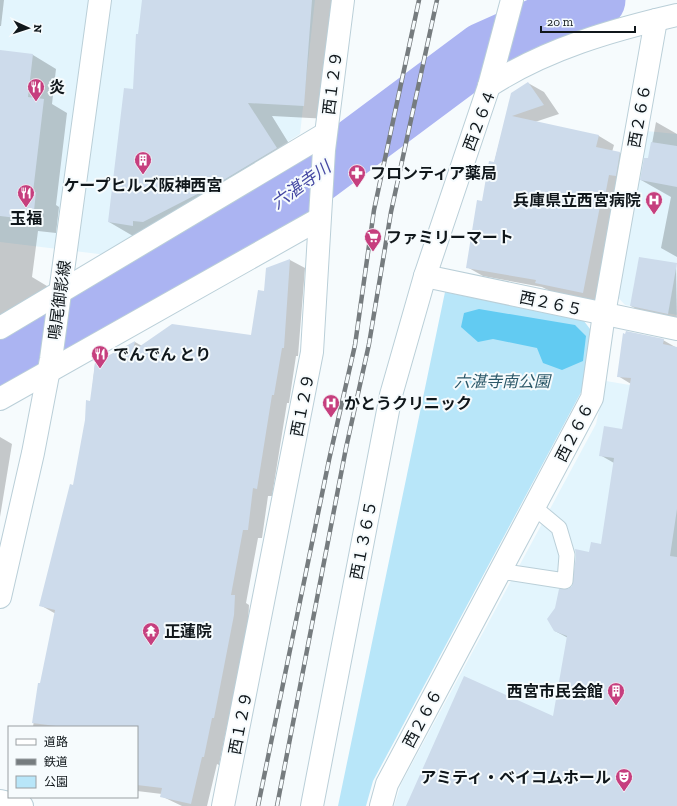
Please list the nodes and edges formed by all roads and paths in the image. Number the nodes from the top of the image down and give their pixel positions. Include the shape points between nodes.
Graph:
1 (100, 0) edge
2 (343, 0) edge
3 (511, 5) edge
4 (677, 15) edge
5 (656, 20) junction
6 (492, 78) junction
7 (324, 142) junction
8 (319, 219) junction
9 (425, 276) junction
10 (58, 299) junction
11 (604, 314) junction
12 (0, 328) edge
13 (677, 329) edge
14 (50, 365) junction
15 (0, 399) edge
16 (535, 508) junction
17 (500, 571) junction
18 (0, 597) edge
19 (0, 801) edge
20 (22, 806) edge
21 (223, 806) edge
22 (312, 806) edge
23 (381, 806) edge

1 - 10 street, 鳴尾御影線
2 - 7 street, 西１２９
3 - 6 street
4 - 5 street, 西２６４
5 - 6 street, 西２６４ via 573,44
5 - 11 street, 西２６６
6 - 9 street, 西２６４
7 - 8 street, 西１２９
7 - 10 street
8 - 14 street
8 - 21 street, 西１２９ via 312,352
9 - 11 street, 西２６５
9 - 22 street, 西１３６５ via 391,395
10 - 12 street
10 - 14 street, 鳴尾御影線
11 - 13 street, 西２６５
11 - 16 street, 西２６６ via 592,398
14 - 15 street
14 - 18 street, 鳴尾御影線 via 33,454
16 - 17 street, 西２６６
16 - 17 lane via 559,528 567,555 564,581
17 - 23 street, 西２６６ via 387,784
19 - 20 street

